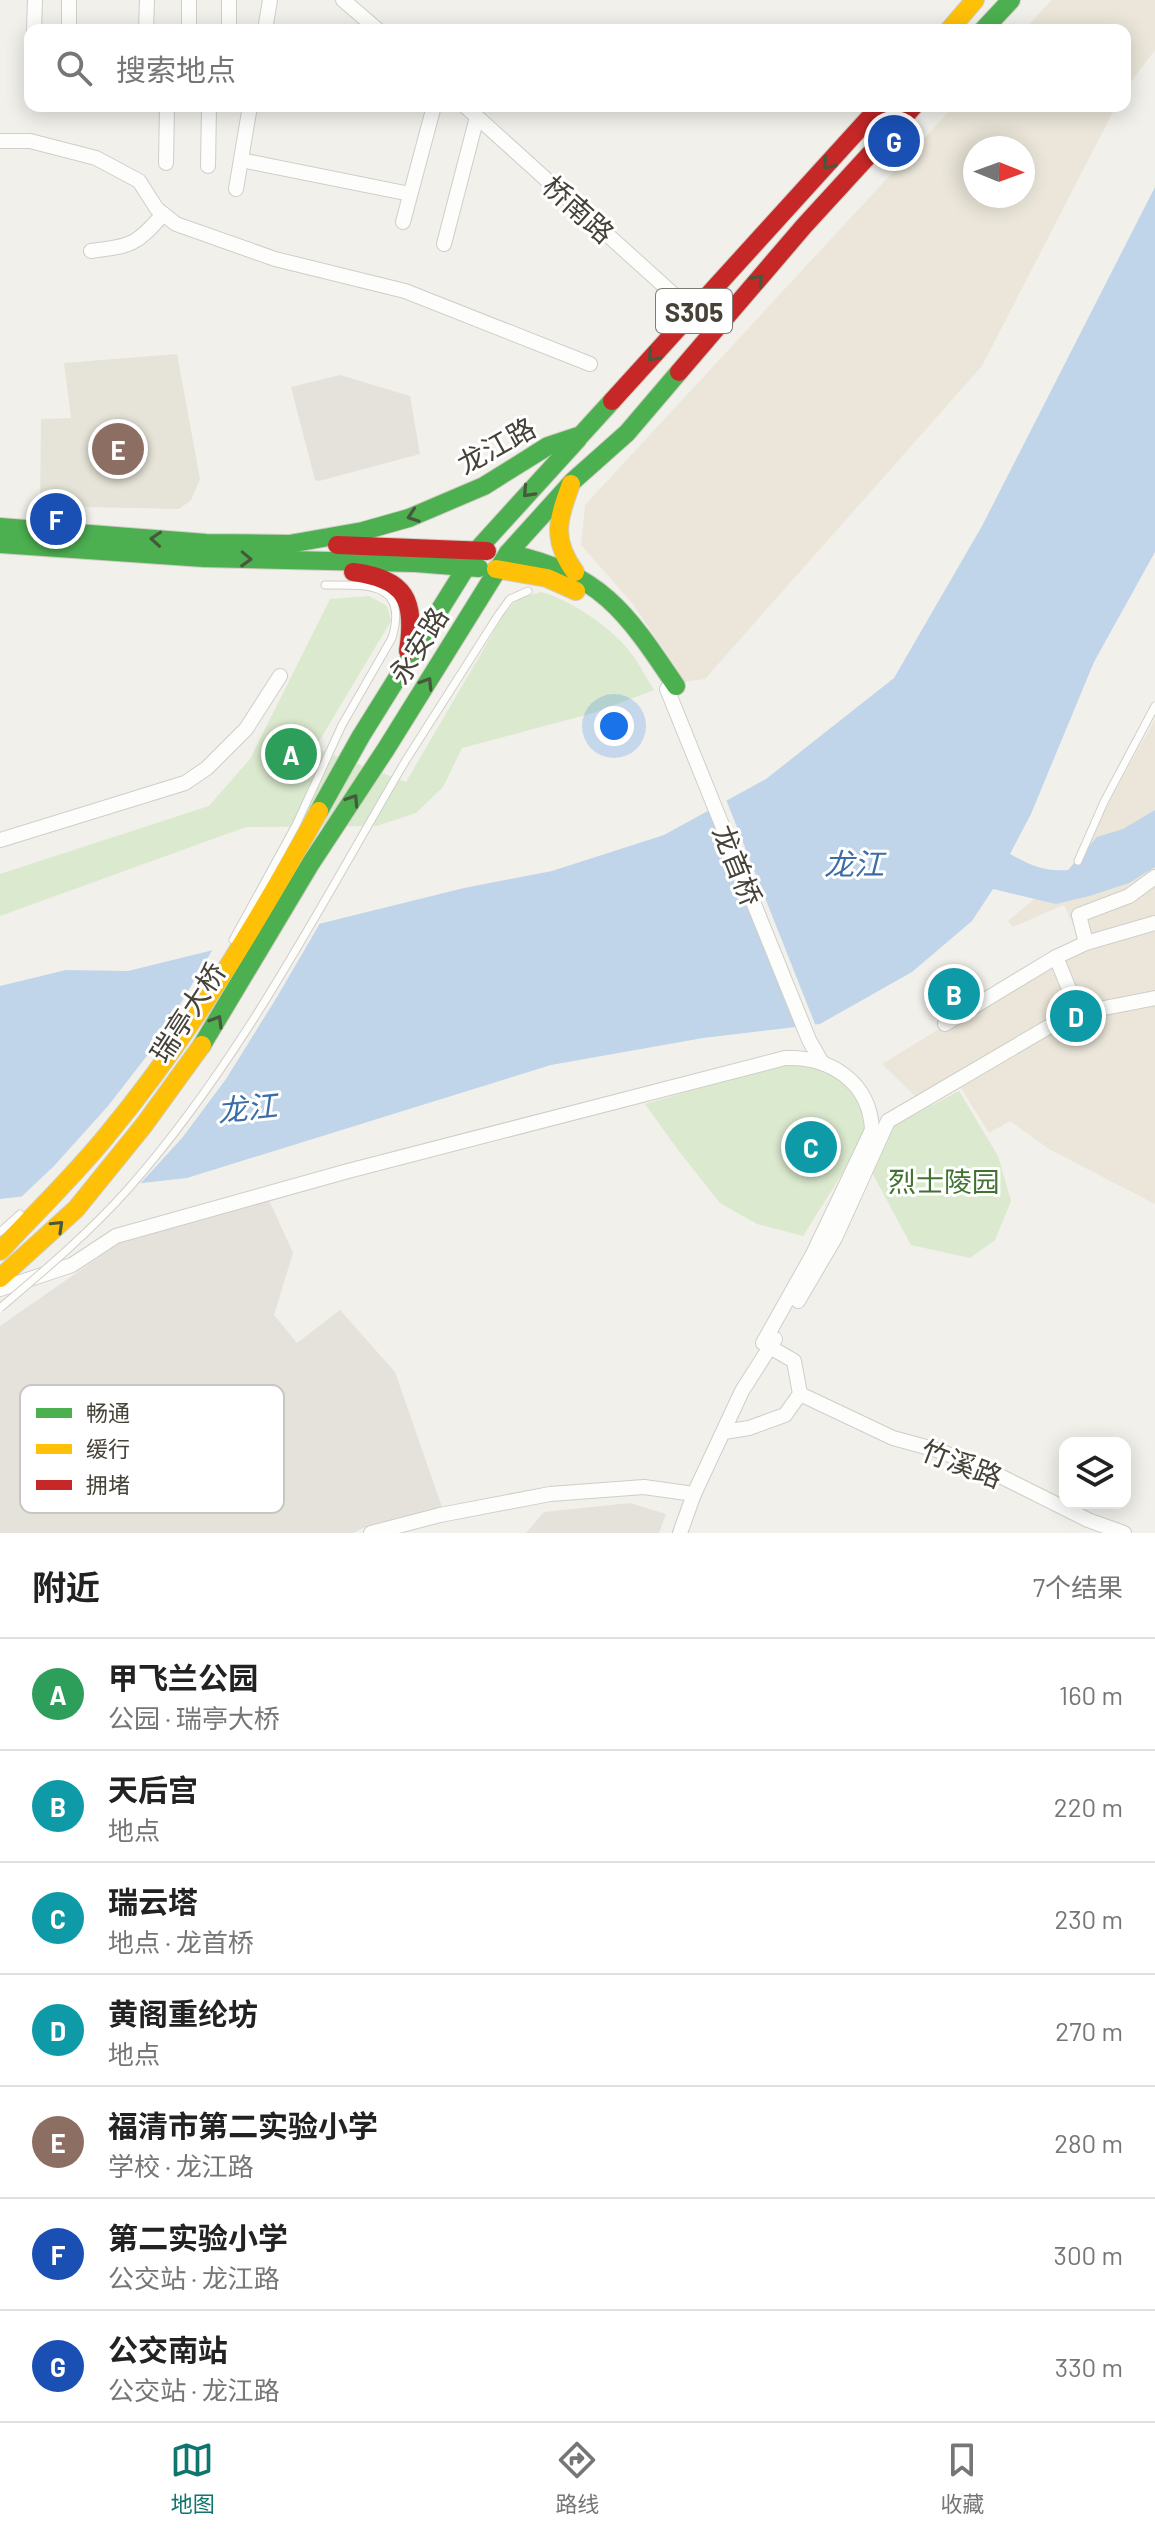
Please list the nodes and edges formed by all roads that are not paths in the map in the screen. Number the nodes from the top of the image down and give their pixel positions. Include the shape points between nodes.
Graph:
1 (35, 0) edge
2 (69, 0) edge
3 (147, 0) edge
4 (189, 0) edge
5 (229, 0) edge
6 (270, 0) edge
7 (343, 0) edge
8 (975, 0) edge
9 (1011, 0) edge
10 (34, 24) edge
11 (69, 24) edge
12 (146, 24) edge
13 (189, 24) edge
14 (229, 24) edge
15 (266, 24) edge
16 (371, 24) edge
17 (954, 24) edge
18 (989, 24) edge
19 (167, 112) edge
20 (209, 112) edge
21 (249, 112) edge
22 (432, 112) edge
23 (472, 112) edge
24 (875, 112) edge
25 (908, 112) edge
26 (477, 117) junction
27 (0, 141) edge
28 (241, 160) junction
29 (166, 163) dead end
30 (208, 166) dead end
31 (236, 189) dead end
32 (410, 194) junction
33 (163, 214) junction
34 (403, 222) dead end
35 (444, 244) dead end
36 (91, 251) dead end
37 (693, 312) junction
38 (590, 364) dead end
39 (581, 435) junction
40 (573, 481) junction
41 (0, 527) edge
42 (0, 544) edge
43 (289, 544) junction
44 (508, 553) junction
45 (472, 559) junction
46 (318, 561) junction
47 (496, 569) junction
48 (578, 575) junction
49 (325, 585) dead end
50 (528, 591) dead end
51 (404, 667) junction
52 (280, 676) dead end
53 (672, 687) junction
54 (1155, 706) edge
55 (361, 736) joint
56 (386, 749) joint
57 (0, 840) edge
58 (1078, 861) dead end
59 (1155, 877) edge
60 (1155, 923) edge
61 (1086, 943) junction
62 (1056, 957) junction
63 (1155, 998) edge
64 (1073, 999) junction
65 (1089, 1011) junction
66 (1063, 1022) junction
67 (945, 1024) dead end
68 (821, 1061) junction
69 (44, 1192) dead end
70 (24, 1211) dead end
71 (0, 1232) edge
72 (0, 1251) edge
73 (0, 1278) edge
74 (0, 1289) edge
75 (0, 1308) edge
76 (770, 1347) junction
77 (800, 1394) junction
78 (724, 1432) junction
79 (694, 1494) junction
80 (371, 1533) edge
81 (680, 1533) edge
82 (1124, 1533) edge

1 - 10 street
2 - 11 street
3 - 12 street
4 - 13 street
5 - 14 street
6 - 15 street
7 - 16 street
8 - 17 main road
9 - 18 main road
19 - 29 street
20 - 30 street
21 - 28 street
22 - 32 street
23 - 26 street, 桥南路
24 -> 37 main road, 龙江路 / S305
40 -> 25 main road, S305 via 627,433
26 - 35 street
26 - 37 street, 桥南路
27 - 33 street via 30,141 96,158 139,181
28 - 31 street
28 - 32 street
32 - 34 street
33 - 36 street via 143,238
33 - 38 street via 176,224 275,259 405,291
37 -> 39 main road, 龙江路 / S305
39 -> 43 main road, 龙江路 / S305 via 548,446 484,486 409,518
39 -> 45 main road, 永安路
40 - 44 main road, 永安路
40 - 48 main road via 558,535 559,550
43 -> 41 main road, 龙江路 / S305
42 -> 46 main road
43 - 45 main road
44 - 45 main road
44 - 47 main road, 永安路
44 - 48 main road via 541,558
45 - 46 main road
45 - 47 main road
45 - 51 main road, 永安路
46 - 51 main road via 342,572 371,574 404,593 413,626
47 - 53 main road via 535,573 601,607
56 -> 47 main road, 永安路
48 - 53 main road via 632,622
49 - 69 lane via 369,585 389,595 397,623 392,638 213,976 167,1049
50 - 75 lane, bridge via 510,599 499,614 218,1074 128,1190
51 - 55 main road, 永安路
52 - 57 street via 246,729 185,783
53 - 68 street, 龙首桥
54 - 58 lane
55 - 72 main road, 瑞亭大桥 via 261,916 179,1039 108,1135
73 -> 56 main road, 瑞亭大桥 via 76,1209 144,1125 202,1045
59 - 61 street via 1129,896 1079,915
60 - 61 street
61 - 62 street
62 - 64 street
62 - 67 street
63 - 65 street
64 - 65 street via 1082,995
64 - 66 street via 1056,1006
65 - 66 street
66 - 76 street via 888,1121 835,1238
68 - 74 street via 785,1058 348,1171 116,1236 72,1265
68 - 76 street via 851,1079 862,1094 872,1130 763,1343
70 - 71 lane
76 - 77 street via 794,1361
76 - 78 street
77 - 78 street via 785,1415
77 - 82 street, 竹溪路 via 893,1438 992,1472
78 - 79 street
79 - 80 street via 644,1487 550,1494
79 - 81 street

